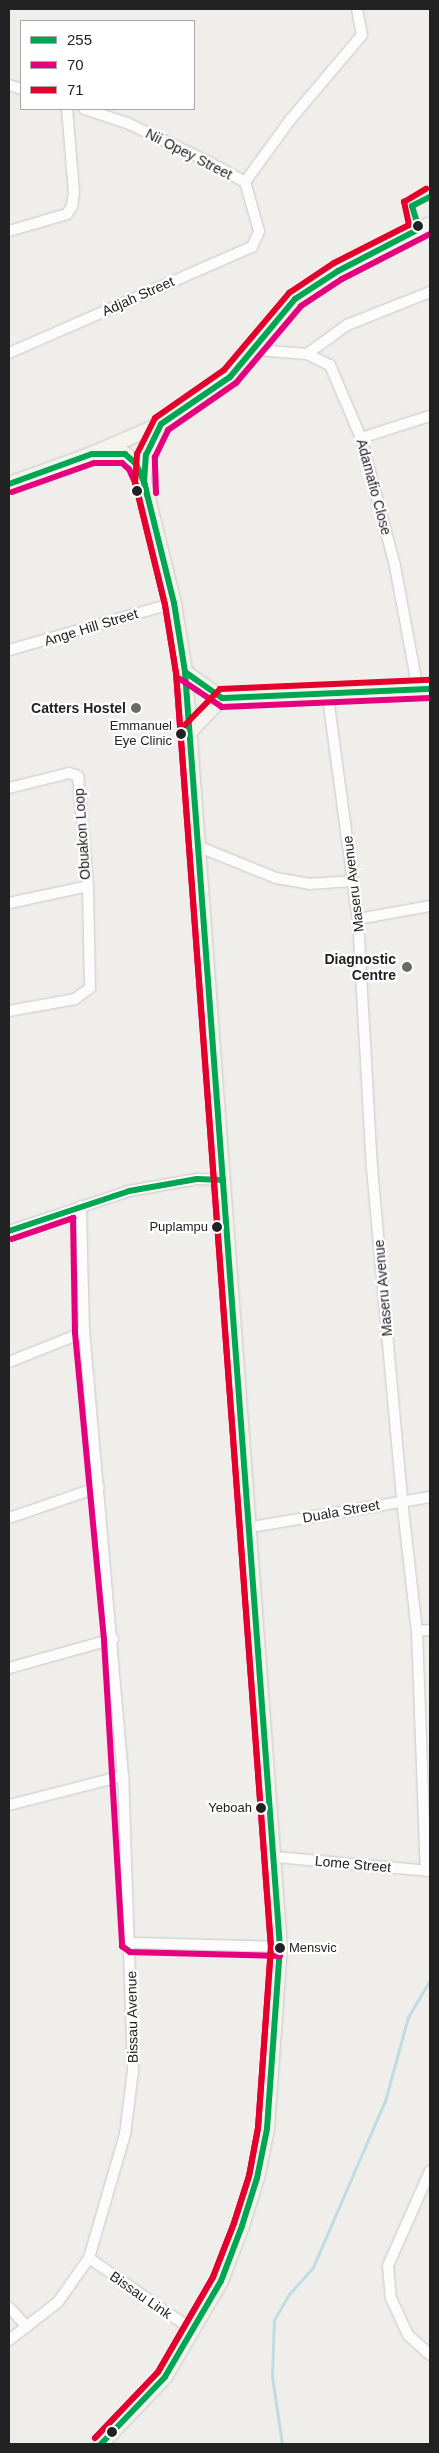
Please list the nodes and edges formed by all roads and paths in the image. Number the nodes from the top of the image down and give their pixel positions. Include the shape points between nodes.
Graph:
1 (357, 9) edge
2 (66, 110) edge
3 (87, 110) edge
4 (245, 182) junction
5 (430, 224) edge
6 (9, 231) edge
7 (259, 231) joint
8 (430, 292) edge
9 (256, 350) junction
10 (9, 353) edge
11 (307, 354) junction
12 (430, 416) edge
13 (161, 424) junction
14 (361, 438) junction
15 (92, 454) junction
16 (144, 482) junction
17 (9, 484) edge
18 (174, 603) junction
19 (9, 650) edge
20 (185, 672) junction
21 (424, 690) edge
22 (222, 698) junction
23 (329, 705) dead end
24 (188, 734) junction
25 (9, 788) edge
26 (197, 846) junction
27 (353, 881) junction
28 (88, 886) junction
29 (9, 903) edge
30 (430, 906) edge
31 (358, 919) junction
32 (9, 1011) edge
33 (223, 1180) junction
34 (80, 1206) junction
35 (9, 1231) edge
36 (84, 1332) junction
37 (9, 1362) edge
38 (99, 1487) junction
39 (430, 1497) edge
40 (402, 1500) junction
41 (9, 1518) edge
42 (251, 1527) junction
43 (430, 1630) edge
44 (417, 1631) junction
45 (113, 1639) junction
46 (9, 1668) edge
47 (123, 1776) junction
48 (9, 1804) edge
49 (275, 1857) junction
50 (428, 1871) edge
51 (130, 1943) junction
52 (280, 1947) junction
53 (430, 2171) edge
54 (89, 2258) junction
55 (9, 2308) edge
56 (27, 2327) junction
57 (194, 2331) junction
58 (9, 2340) edge
59 (430, 2355) edge
60 (101, 2444) edge

1 - 4 street via 362,35 290,120
2 - 6 street via 74,192 72,206 67,214
3 - 4 street, Nii Opey Street via 127,123
4 - 7 street, Nii Opey Street
5 - 9 street via 338,270 306,291 283,311
7 - 10 street, Adjah Street via 252,247
8 - 11 street via 347,325
9 - 11 street, Adamafio Close
9 - 13 street via 230,377
11 - 14 street, Adamafio Close via 330,365
12 - 14 street
13 - 15 street
13 - 16 street via 146,455
14 - 21 street, Adamafio Close
15 - 16 street via 125,454 136,464
15 - 17 street
16 - 18 street
18 - 19 street, Ange Hill Street
18 - 20 street
20 - 22 street
20 - 24 street
21 - 22 street
22 - 24 street
23 - 27 street, Maseru Avenue
24 - 26 street
25 - 28 street, Obuakon Loop via 69,773 78,776
26 - 27 street via 276,878 309,884
26 - 33 street
27 - 31 street, Maseru Avenue
28 - 29 street, Obuakon Loop
28 - 32 street via 90,988 75,999
30 - 31 street
31 - 40 street, Maseru Avenue via 372,1168
33 - 34 street via 197,1179 129,1191
33 - 42 street
34 - 35 street
34 - 36 street, Bissau Avenue
36 - 37 street
36 - 38 street, Bissau Avenue
38 - 41 street
38 - 45 street, Bissau Avenue
39 - 40 street, Duala Street
40 - 42 street, Duala Street
40 - 44 street, Maseru Avenue
42 - 49 street
43 - 44 street
44 - 50 street, Maseru Avenue
45 - 46 street
45 - 47 street, Bissau Avenue
47 - 48 street
47 - 51 street, Bissau Avenue
49 - 50 street, Lome Street
49 - 52 street
51 - 52 street
51 - 54 street, Bissau Avenue via 133,2044 130,2100 112,2186
52 - 57 street via 267,2129 257,2178 222,2281
53 - 59 street via 388,2266 391,2298 408,2335
54 - 56 street, Bissau Avenue via 58,2302
54 - 57 street, Bissau Link
55 - 56 street
56 - 58 street, Bissau Avenue
57 - 60 street via 165,2377

